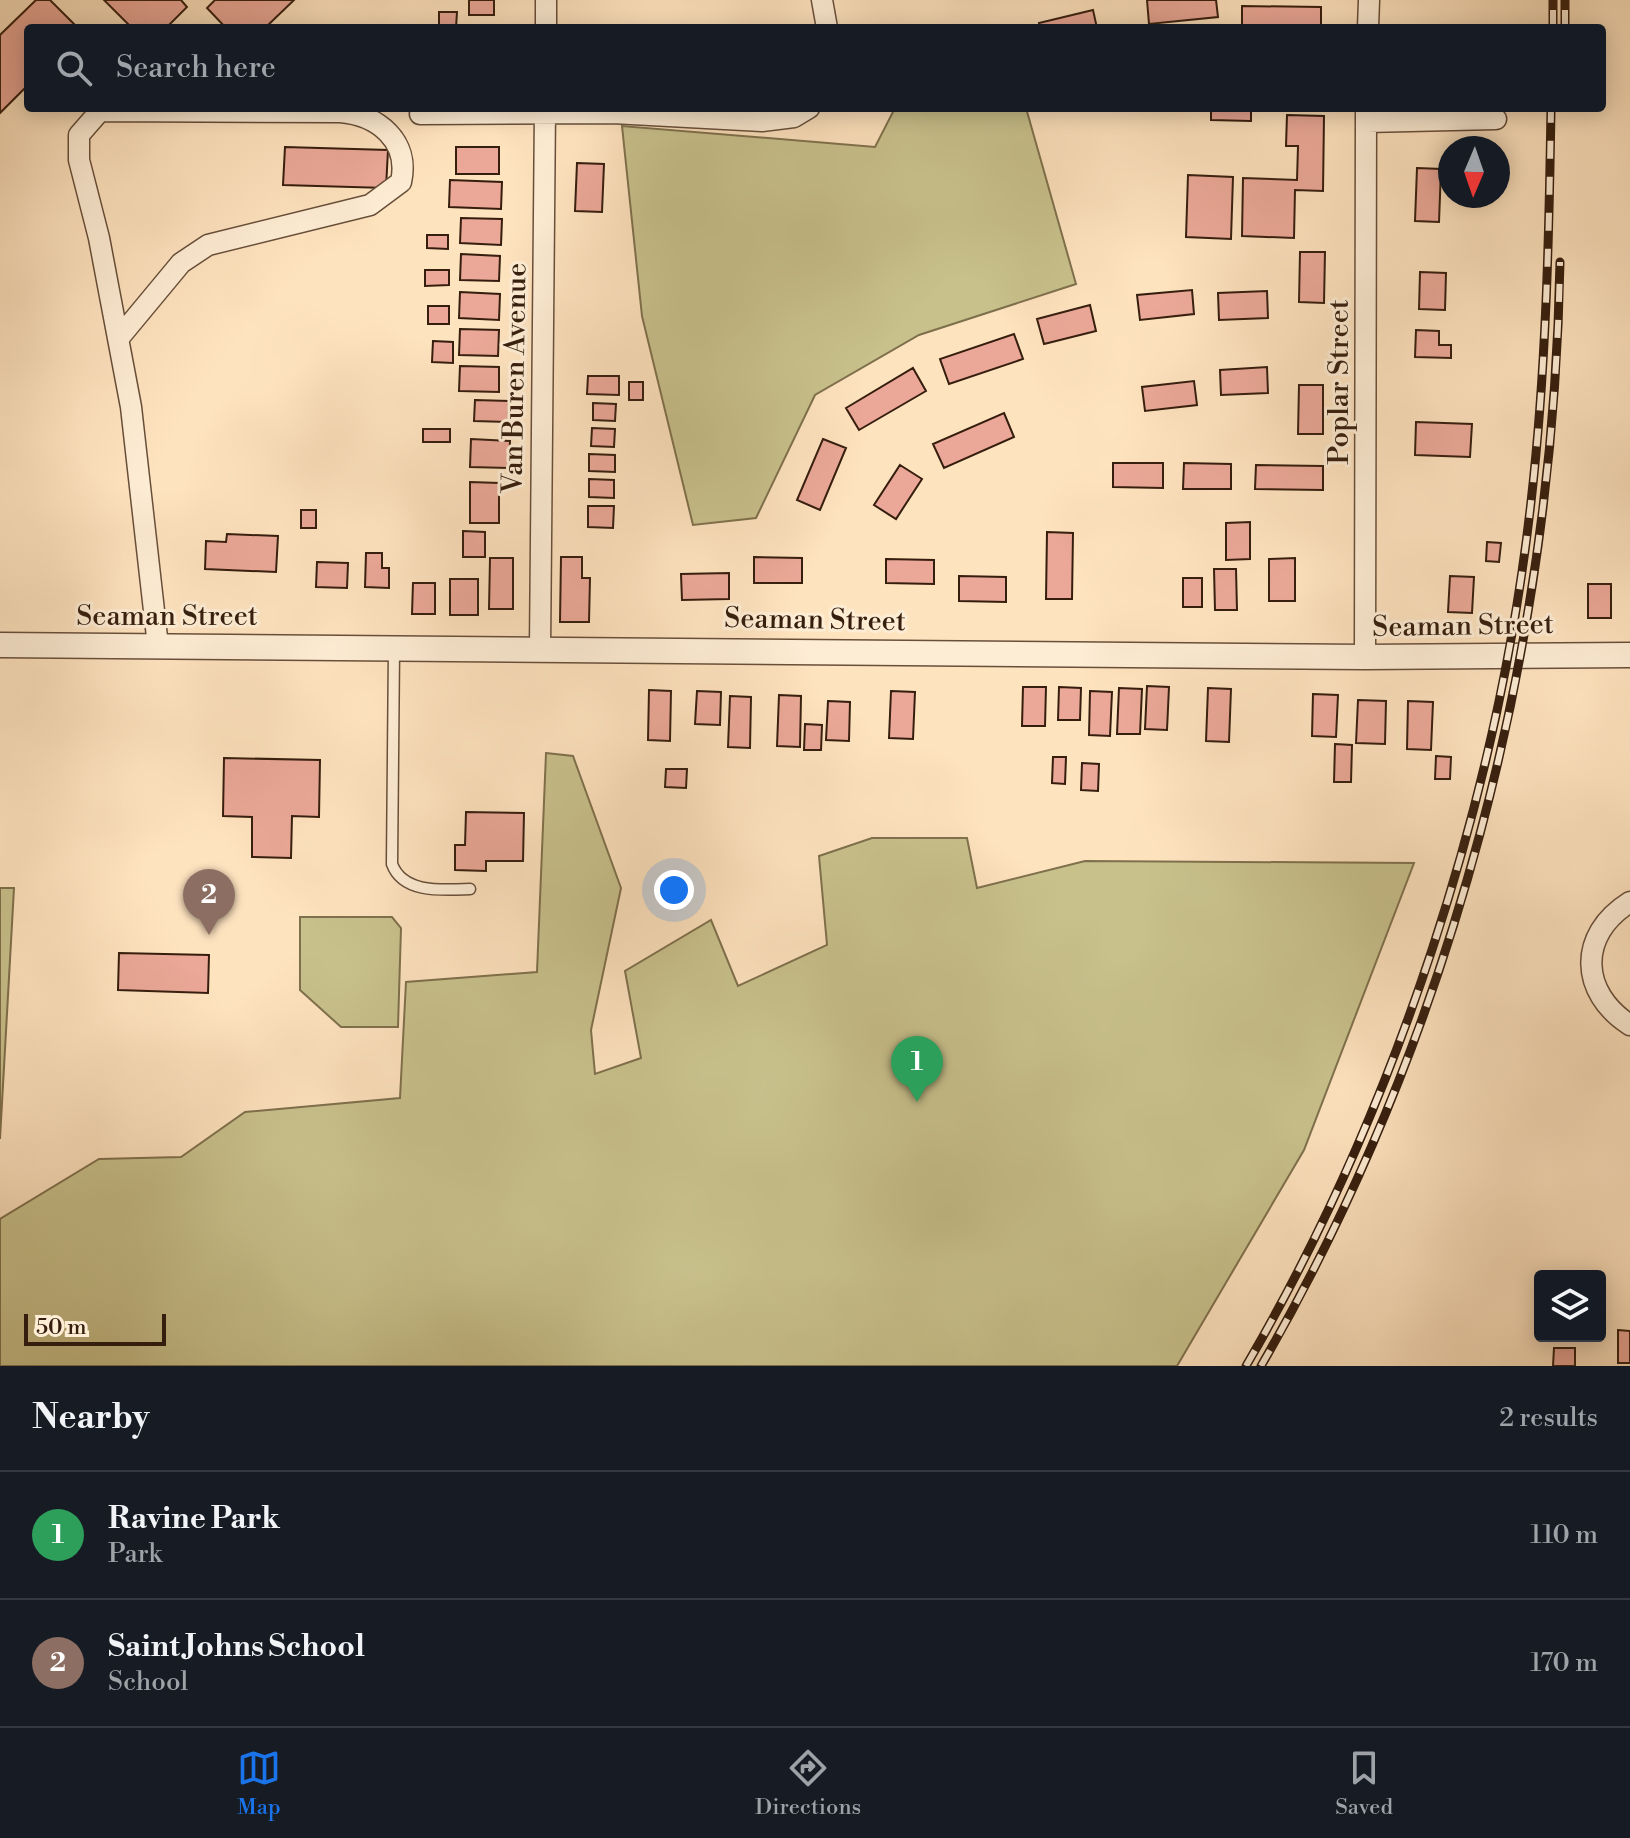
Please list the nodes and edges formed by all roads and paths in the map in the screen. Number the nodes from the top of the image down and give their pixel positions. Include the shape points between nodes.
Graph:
1 (546, 0) edge
2 (822, 0) edge
3 (1369, 0) edge
4 (546, 24) edge
5 (826, 24) edge
6 (1368, 24) edge
7 (98, 112) edge
8 (227, 112) edge
9 (545, 112) edge
10 (802, 112) edge
11 (420, 114) dead end
12 (1366, 115) edge
13 (1496, 119) dead end
14 (118, 339) junction
15 (0, 645) edge
16 (158, 646) junction
17 (394, 647) junction
18 (540, 648) junction
19 (1630, 655) edge
20 (1365, 657) junction
21 (470, 889) dead end
22 (1630, 902) edge
23 (1630, 1025) edge

1 - 4 street
2 - 5 street
3 - 6 street
7 - 14 street via 79,135 79,160
8 - 14 street via 354,113 385,126 402,150 401,182 370,205 208,245 181,263
9 - 10 street via 762,121
9 - 11 street
9 - 18 street, Van Buren Avenue
12 - 13 street
12 - 20 street, Poplar Street
14 - 16 street via 131,407
15 - 16 street, Seaman Street
16 - 17 street, Seaman Street
17 - 18 street, Seaman Street
17 - 21 lane via 392,864 406,883 437,890
18 - 20 street, Seaman Street
19 - 20 street, Seaman Street
22 - 23 street via 1592,948 1590,979 1608,1009

